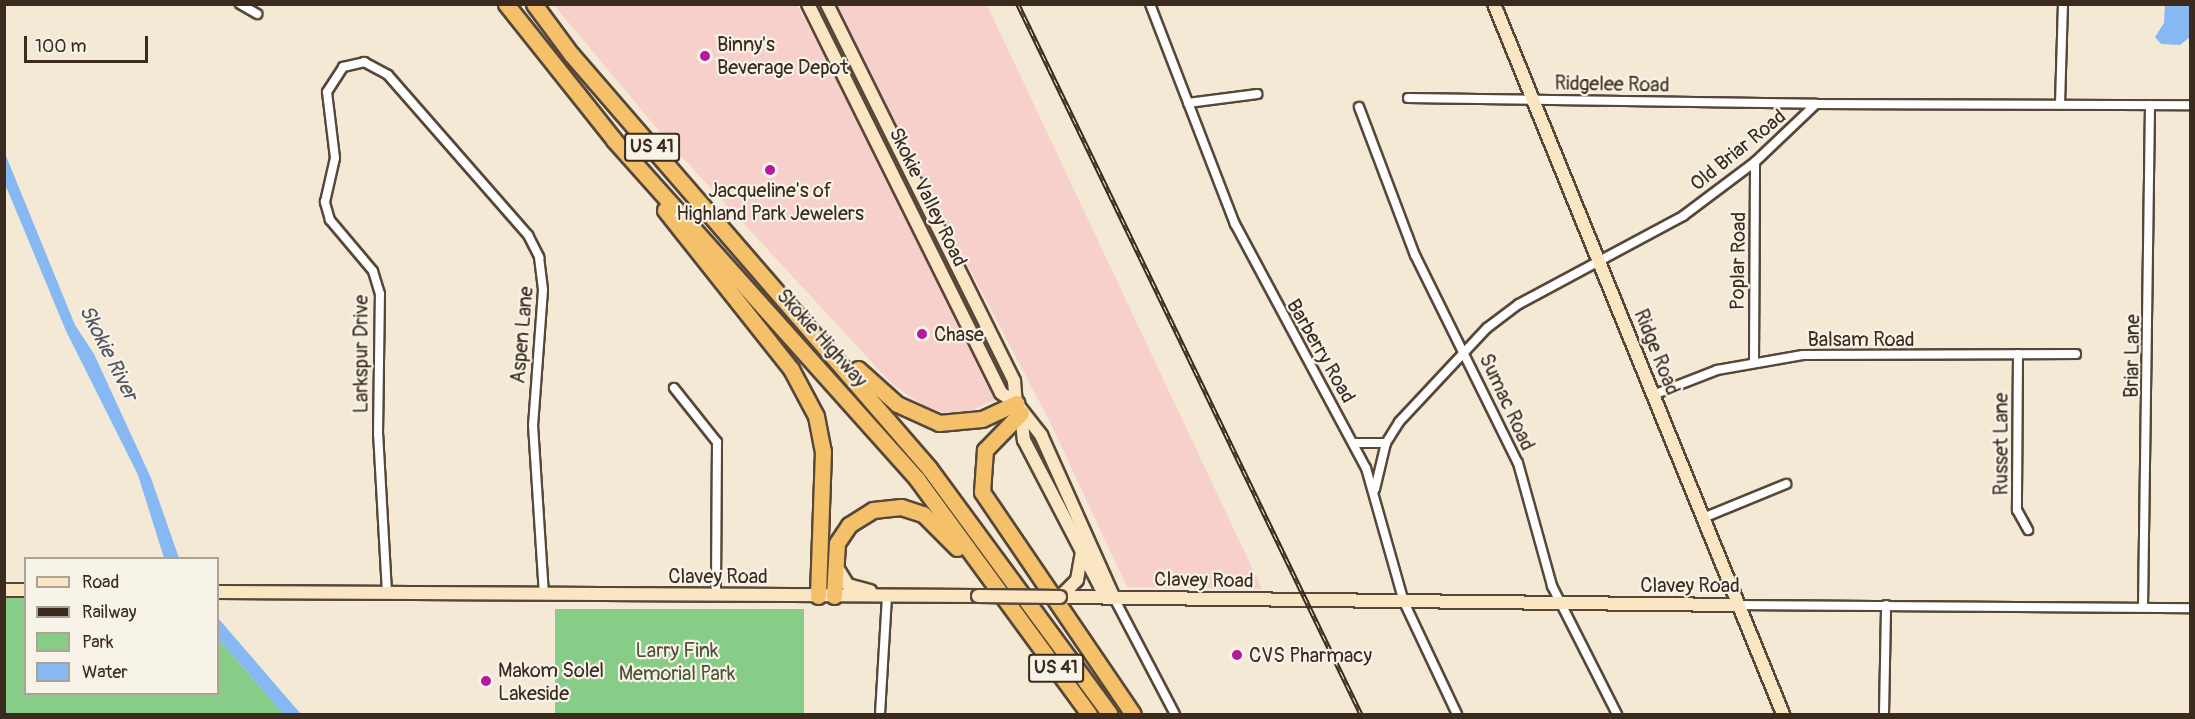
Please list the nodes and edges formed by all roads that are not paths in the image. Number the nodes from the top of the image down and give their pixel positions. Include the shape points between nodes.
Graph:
1 (240, 4) edge
2 (506, 4) edge
3 (534, 4) edge
4 (1150, 4) edge
5 (1494, 4) edge
6 (2063, 4) edge
7 (827, 5) edge
8 (810, 10) edge
9 (257, 14) dead end
10 (860, 68) junction
11 (845, 76) junction
12 (1257, 94) dead end
13 (327, 98) joint
14 (1408, 98) dead end
15 (1533, 100) junction
16 (1188, 103) junction
17 (1816, 104) junction
18 (2060, 104) junction
19 (2150, 105) junction
20 (2190, 105) edge
21 (1359, 106) dead end
22 (614, 140) junction
23 (1755, 162) junction
24 (1600, 265) junction
25 (774, 286) junction
26 (1464, 350) junction
27 (2018, 354) junction
28 (2076, 354) dead end
29 (1754, 361) junction
30 (674, 388) dead end
31 (1653, 395) junction
32 (1018, 408) junction
33 (1354, 443) junction
34 (1386, 443) junction
35 (1786, 484) dead end
36 (1375, 489) junction
37 (1703, 518) junction
38 (2028, 530) dead end
39 (1082, 549) junction
40 (833, 556) junction
41 (4, 590) edge
42 (24, 590) edge
43 (219, 592) edge
44 (387, 593) junction
45 (544, 595) junction
46 (886, 595) junction
47 (716, 596) junction
48 (826, 596) junction
49 (1060, 597) junction
50 (1114, 598) junction
51 (1404, 602) junction
52 (1561, 603) junction
53 (1738, 605) junction
54 (1886, 605) junction
55 (2143, 607) junction
56 (2190, 608) edge
57 (880, 714) edge
58 (1088, 714) edge
59 (1110, 714) edge
60 (1133, 714) edge
61 (1175, 714) edge
62 (1457, 714) edge
63 (1617, 714) edge
64 (1783, 714) edge
65 (1884, 714) edge

1 - 9 street
2 - 22 highway, Skokie Highway / US 41
3 - 25 highway, Skokie Highway / US 41 via 571,54
4 - 16 street, Barberry Road
5 - 15 main road, Ridge Road
6 - 18 street
7 - 8 main road
7 - 10 main road, Skokie Valley Road
8 - 11 main road, Skokie Valley Road
10 - 11 main road
10 - 32 main road, Skokie Valley Road via 1014,381
11 - 32 main road, Skokie Valley Road via 1001,393
12 - 16 street
13 - 44 street, Larkspur Drive via 335,158 326,212 373,271 380,294 378,434
13 - 45 street, Aspen Lane via 330,81 343,67 364,62 381,68 534,246 543,279 533,403
14 - 15 street, Ridgelee Road
15 - 17 street, Ridgelee Road
15 - 24 main road, Ridge Road
16 - 33 street, Barberry Road via 1268,293
17 - 18 street
17 - 23 street, Old Briar Road
18 - 19 street
19 - 20 street
19 - 55 street, Briar Lane
21 - 26 street, Sumac Road via 1415,255
22 - 48 highway via 808,398 823,451
22 - 58 highway, Skokie Highway / US 41 via 917,479
23 - 24 street, Old Briar Road via 1683,216
23 - 29 street, Poplar Road
24 - 26 street, Old Briar Road via 1519,304
24 - 31 main road, Ridge Road
25 - 32 highway via 883,394 912,413 962,424
25 - 59 highway, Skokie Highway / US 41 via 929,468
26 - 34 street, Old Briar Road
26 - 52 street, Sumac Road via 1518,463
27 - 28 street, Balsam Road
27 - 29 street, Balsam Road via 1816,354
27 - 38 street, Russet Lane via 2017,510
29 - 31 street, Balsam Road
30 - 47 street via 717,442
31 - 37 main road, Ridge Road
32 - 39 main road, Skokie Valley Road via 1024,440
32 - 50 main road, Skokie Valley Road via 1041,435
32 - 60 highway via 986,450 982,492
33 - 34 street
33 - 36 street, Barberry Road
34 - 36 street, Old Briar Road
35 - 37 street
36 - 51 street, Barberry Road
37 - 53 main road, Ridge Road
39 - 49 main road via 1077,580
39 - 50 main road, Skokie Valley Road via 1100,586
40 - 46 main road via 843,581
40 - 48 highway
40 - 58 highway via 842,533 864,514 891,506 923,514 948,536
41 - 42 main road
43 - 44 main road, Clavey Road
44 - 45 main road, Clavey Road
45 - 47 main road, Clavey Road
46 - 48 main road, Clavey Road
46 - 49 main road, Clavey Road, bridge
46 - 57 street
47 - 48 main road, Clavey Road
49 - 50 main road, Clavey Road
50 - 51 main road, Clavey Road
50 - 61 street, Skokie Valley Road
51 - 52 main road, Clavey Road
51 - 62 street, Barberry Road
52 - 53 main road, Clavey Road
52 - 63 street, Sumac Road
53 - 54 street, Clavey Road
53 - 64 main road, Ridge Road
54 - 55 street, Clavey Road
54 - 65 street
55 - 56 street, Clavey Road

